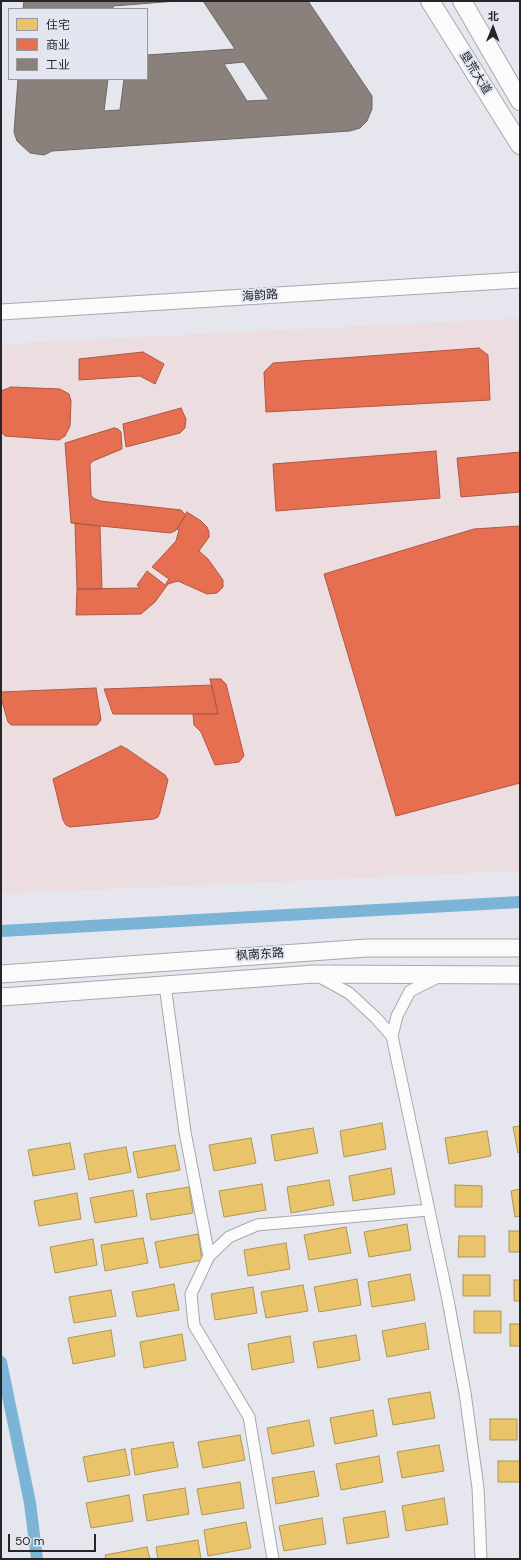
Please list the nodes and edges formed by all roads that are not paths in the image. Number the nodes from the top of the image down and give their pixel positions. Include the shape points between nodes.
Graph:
1 (430, 1) edge
2 (462, 1) edge
3 (520, 101) edge
4 (520, 145) edge
5 (520, 280) edge
6 (1, 312) edge
7 (520, 948) edge
8 (1, 974) edge
9 (314, 974) junction
10 (446, 974) junction
11 (520, 975) edge
12 (165, 985) junction
13 (1, 997) edge
14 (392, 1036) junction
15 (429, 1210) junction
16 (209, 1256) junction
17 (273, 1559) edge
18 (481, 1559) edge

1 - 4 highway, 垦荒大道
2 - 3 highway, 垦荒大道
5 - 6 main road, 海韵路
7 - 8 main road, 枫南东路 via 367,948
9 - 10 main road, 枫南东路
9 - 12 main road, 枫南东路
9 - 14 street via 349,993
10 - 11 main road, 枫南东路
10 - 14 street via 410,991 397,1016
12 - 13 main road, 枫南东路
12 - 16 street via 185,1132
14 - 15 street
15 - 16 street via 257,1225 229,1237
15 - 18 street via 465,1393 478,1488
16 - 17 street via 191,1294 194,1325 249,1417

